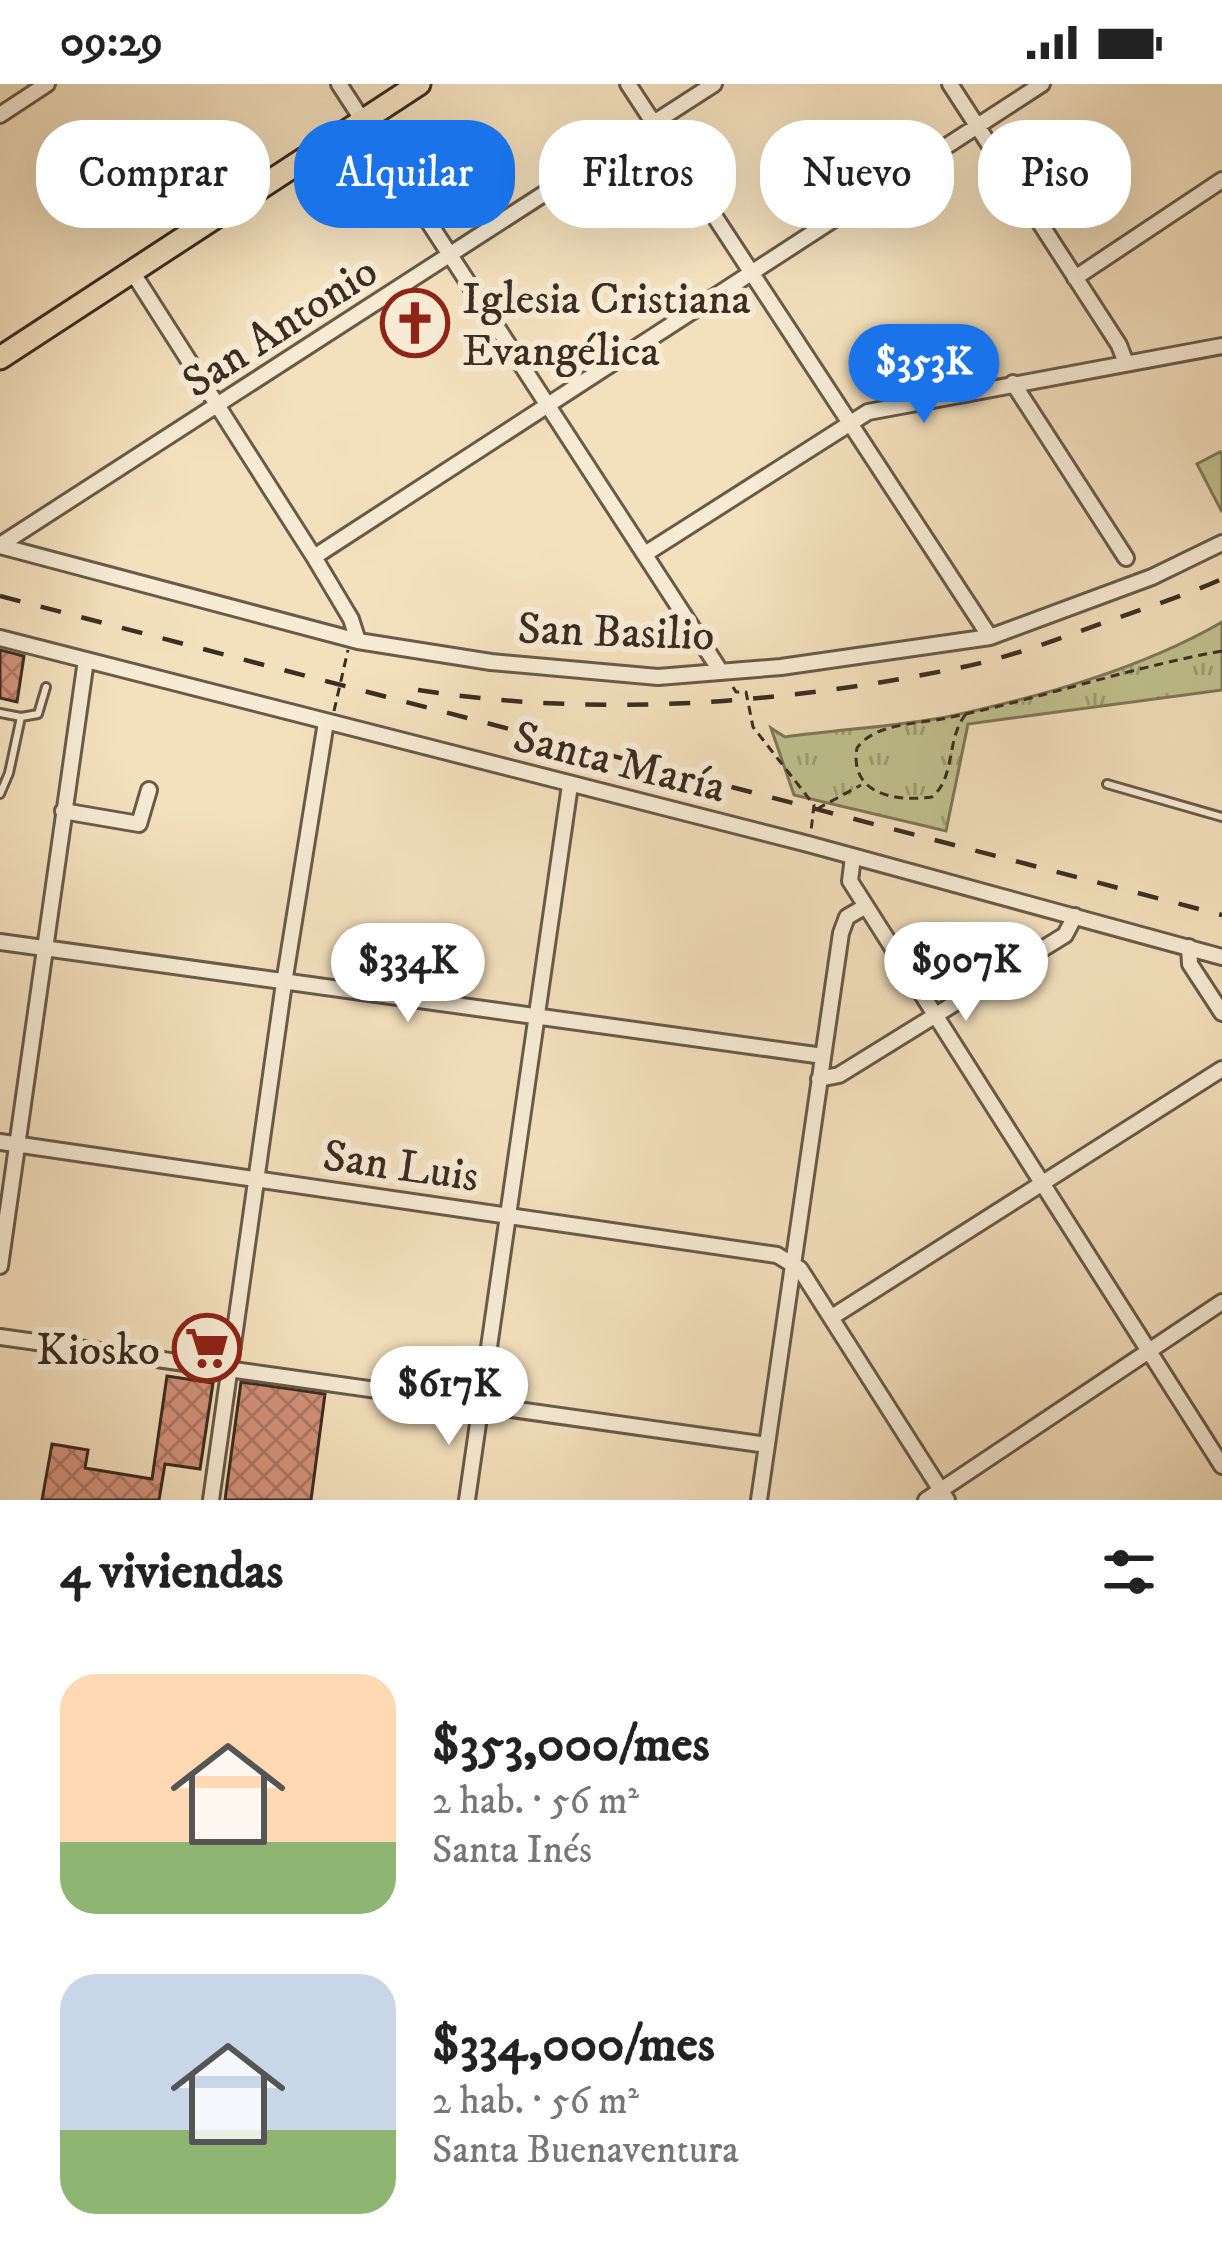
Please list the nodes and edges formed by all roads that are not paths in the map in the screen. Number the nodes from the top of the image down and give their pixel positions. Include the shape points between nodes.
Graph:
1 (47, 84) edge
2 (339, 84) edge
3 (419, 84) edge
4 (628, 84) edge
5 (715, 84) edge
6 (950, 84) edge
7 (1042, 84) edge
8 (0, 115) edge
9 (363, 120) joint
10 (651, 120) edge
11 (660, 120) edge
12 (988, 120) edge
13 (978, 127) joint
14 (294, 166) edge
15 (1222, 180) edge
16 (539, 199) edge
17 (431, 228) edge
18 (720, 228) edge
19 (1043, 228) edge
20 (449, 257) junction
21 (133, 273) junction
22 (751, 276) junction
23 (1075, 278) junction
24 (1222, 346) edge
25 (0, 358) edge
26 (1126, 363) junction
27 (1013, 383) junction
28 (550, 407) junction
29 (217, 408) junction
30 (849, 422) junction
31 (1222, 543) edge
32 (0, 545) edge
33 (645, 554) junction
34 (314, 557) junction
35 (1126, 558) dead end
36 (990, 637) junction
37 (0, 638) edge
38 (354, 640) junction
39 (86, 660) junction
40 (721, 672) junction
41 (46, 687) dead end
42 (0, 713) edge
43 (21, 717) junction
44 (326, 722) junction
45 (1107, 784) dead end
46 (570, 785) junction
47 (149, 790) dead end
48 (0, 794) edge
49 (62, 811) junction
50 (1222, 817) edge
51 (853, 857) junction
52 (866, 906) junction
53 (1075, 916) junction
54 (0, 942) edge
55 (1189, 947) junction
56 (45, 948) junction
57 (1222, 957) edge
58 (284, 983) junction
59 (1222, 1013) edge
60 (934, 1014) junction
61 (536, 1017) junction
62 (823, 1056) junction
63 (1222, 1069) edge
64 (819, 1079) junction
65 (0, 1142) edge
66 (18, 1145) junction
67 (256, 1180) junction
68 (1045, 1184) junction
69 (507, 1214) junction
70 (792, 1261) junction
71 (0, 1266) edge
72 (1222, 1302) edge
73 (832, 1317) junction
74 (0, 1337) edge
75 (1149, 1350) junction
76 (231, 1369) junction
77 (481, 1402) junction
78 (767, 1445) junction
79 (1222, 1466) edge
80 (944, 1495) edge
81 (211, 1500) edge
82 (467, 1500) edge
83 (759, 1500) edge
84 (926, 1500) edge

1 - 8 street
2 - 9 street
3 - 9 main road
4 - 10 street
5 - 11 street, San Antonio
6 - 13 street
7 - 12 street
13 - 22 street
14 - 21 main road
15 - 23 street
16 - 20 street, San Antonio
17 - 20 street
18 - 22 street
19 - 23 street
20 - 28 street
20 - 29 street, San Antonio
21 - 25 main road
21 - 29 street
22 - 28 street
22 - 30 street
23 - 26 street
24 - 26 street
26 - 27 street
27 - 30 street
27 - 35 street
28 - 33 street
28 - 34 street
29 - 32 street, San Antonio
29 - 34 street
30 - 33 street
30 - 36 street
31 - 36 street, San Basilio
32 - 38 street, San Basilio
33 - 40 street
34 - 38 street
36 - 40 street, San Basilio
37 - 39 street, Santa María
38 - 40 street, San Basilio via 576,671
39 - 44 street, Santa María
39 - 49 street
41 - 43 lane via 38,713
42 - 43 lane
43 - 48 lane
44 - 46 street, Santa María
44 - 58 street
45 - 50 lane
46 - 51 street, Santa María
46 - 61 street
47 - 49 street via 139,824
49 - 56 street
51 - 52 street via 850,881
51 - 53 street, Santa María
52 - 60 street
52 - 62 street via 843,923
53 - 55 street, Santa María
53 - 60 street via 1066,935
54 - 56 street
55 - 57 street, Santa María
55 - 59 street via 1190,964
56 - 58 street
56 - 66 street
58 - 61 street
58 - 67 street
60 - 64 street via 839,1075
60 - 68 street
61 - 62 street
61 - 69 street
62 - 64 street
63 - 68 street
64 - 70 street
65 - 66 street, San Luis
66 - 67 street, San Luis
66 - 71 street
67 - 69 street, San Luis
67 - 76 street
68 - 73 street
68 - 75 street
69 - 70 street, San Luis
69 - 77 street
70 - 73 street
70 - 78 street
72 - 75 street
73 - 80 street
74 - 76 street
75 - 79 street
75 - 80 street
76 - 77 street
76 - 81 street
77 - 78 street
77 - 82 street
78 - 83 street
80 - 84 street

